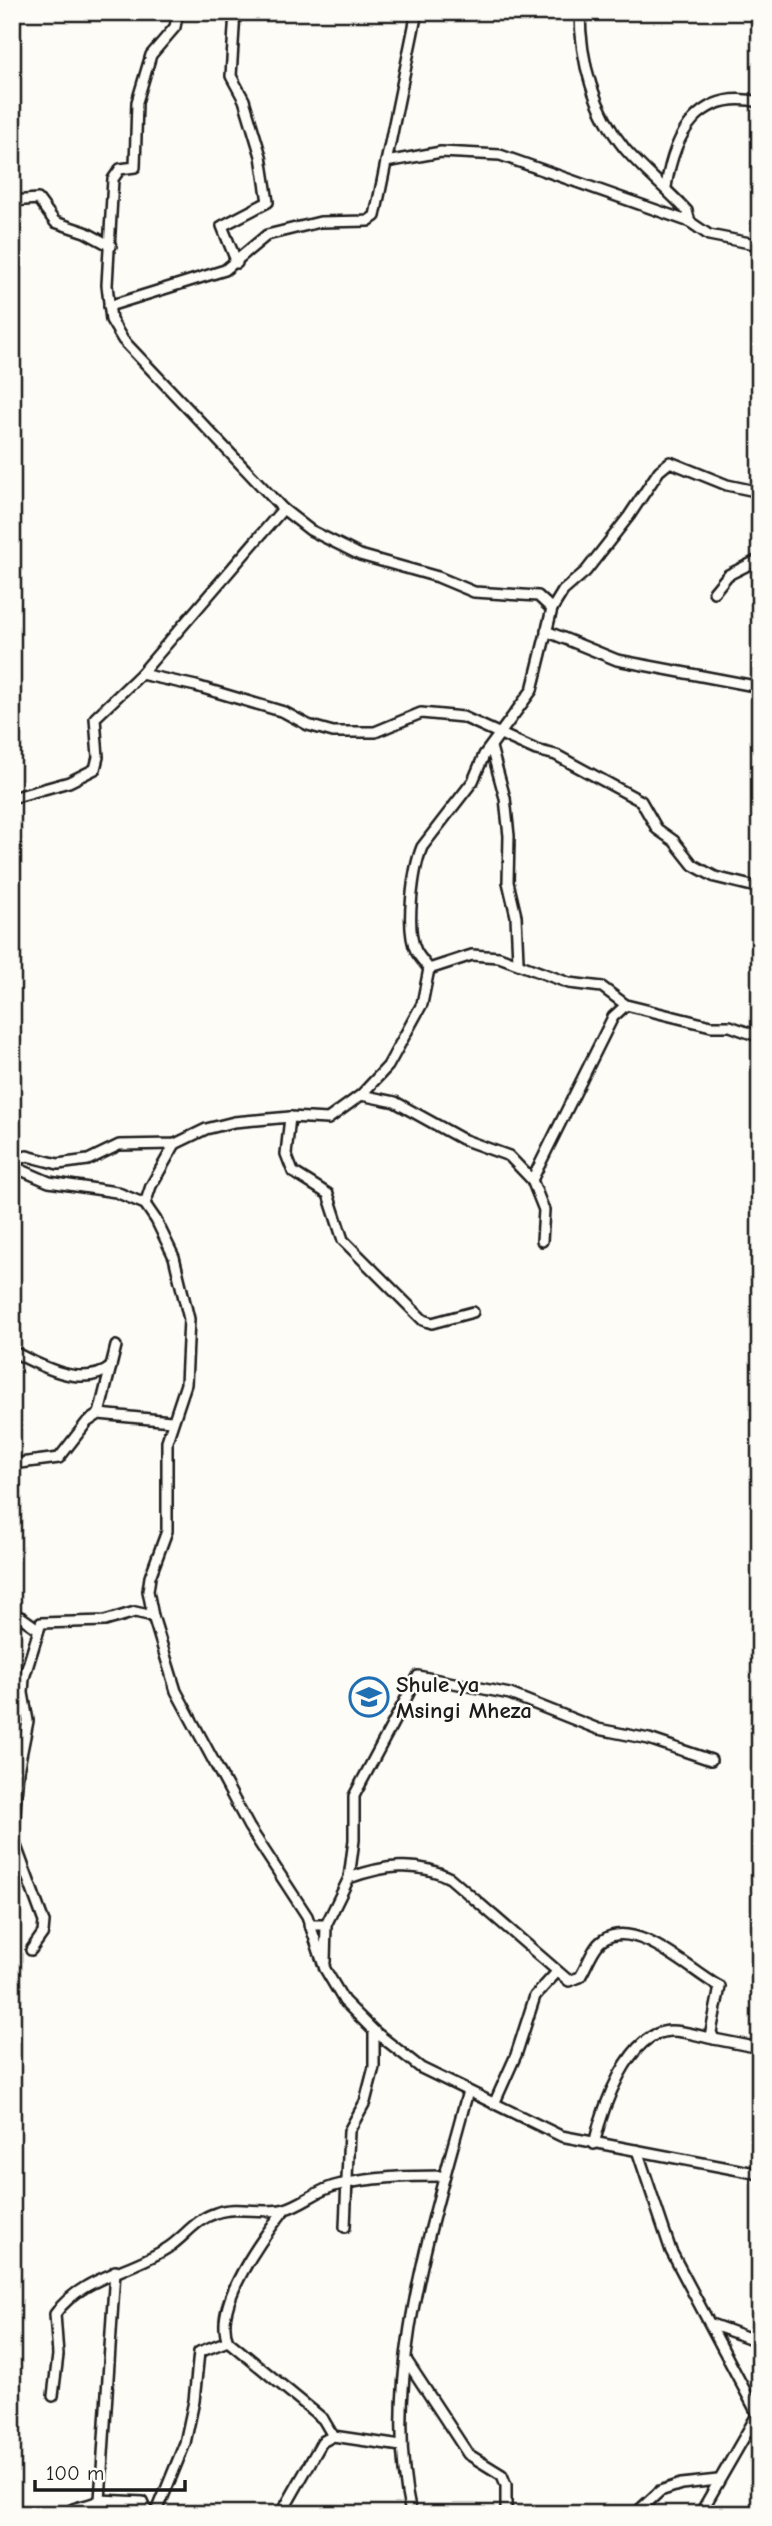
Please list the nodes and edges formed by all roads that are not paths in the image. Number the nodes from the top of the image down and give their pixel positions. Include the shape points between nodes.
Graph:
1 (178, 12) edge
2 (235, 12) edge
3 (416, 12) edge
4 (580, 12) edge
5 (760, 102) edge
6 (386, 162) junction
7 (666, 187) junction
8 (12, 201) edge
9 (691, 222) junction
10 (760, 245) edge
11 (111, 246) junction
12 (236, 262) junction
13 (109, 306) junction
14 (760, 492) edge
15 (283, 509) junction
16 (760, 559) edge
17 (714, 592) dead end
18 (552, 609) junction
19 (546, 631) junction
20 (141, 674) junction
21 (760, 687) edge
22 (502, 733) junction
23 (491, 747) junction
24 (12, 798) edge
25 (760, 888) edge
26 (518, 961) junction
27 (429, 969) junction
28 (626, 1005) junction
29 (760, 1037) edge
30 (361, 1096) junction
31 (290, 1117) junction
32 (175, 1144) junction
33 (12, 1164) edge
34 (532, 1180) junction
35 (145, 1204) junction
36 (542, 1241) dead end
37 (473, 1312) dead end
38 (116, 1346) dead end
39 (12, 1351) edge
40 (111, 1367) junction
41 (99, 1414) junction
42 (171, 1421) junction
43 (12, 1464) edge
44 (12, 1615) edge
45 (153, 1616) junction
46 (38, 1629) junction
47 (711, 1760) dead end
48 (349, 1878) junction
49 (309, 1925) junction
50 (326, 1925) junction
51 (31, 1950) dead end
52 (325, 1969) junction
53 (557, 1972) junction
54 (374, 2031) junction
55 (714, 2039) junction
56 (760, 2048) edge
57 (468, 2091) junction
58 (494, 2104) junction
59 (594, 2144) junction
60 (637, 2150) junction
61 (760, 2174) edge
62 (444, 2176) junction
63 (348, 2184) junction
64 (285, 2209) junction
65 (345, 2227) dead end
66 (116, 2271) junction
67 (712, 2325) junction
68 (228, 2341) junction
69 (760, 2342) edge
70 (407, 2361) junction
71 (54, 2396) dead end
72 (758, 2417) edge
73 (333, 2437) junction
74 (401, 2446) junction
75 (718, 2480) junction
76 (100, 2500) junction
77 (66, 2514) edge
78 (148, 2514) edge
79 (156, 2514) edge
80 (281, 2514) edge
81 (411, 2514) edge
82 (506, 2514) edge
83 (635, 2514) edge
84 (700, 2514) edge

1 - 11 street via 175,27 151,55 136,103 135,167 120,169 113,179
2 - 12 street via 231,76 244,100 268,186 268,202 222,226
3 - 6 street
4 - 7 street via 592,87 602,116 626,150
5 - 7 street via 718,100 695,117 668,170
6 - 9 street via 441,152 500,155
6 - 12 street via 375,216 320,222 267,235
7 - 9 street
8 - 11 street via 38,199 55,222
9 - 10 street via 709,234
11 - 13 street
12 - 13 street via 213,274
13 - 15 street via 123,340
14 - 18 street via 727,485 670,462
15 - 18 street via 310,530 360,555 474,592 538,596
15 - 20 street
16 - 17 street via 727,575
18 - 19 street
19 - 21 street via 617,660
19 - 22 street via 532,690
20 - 22 street via 271,708 333,732 374,732 421,713 439,713
20 - 24 street via 95,718 95,769 69,782
22 - 23 street
22 - 25 street via 556,755 641,801 657,829 674,841 693,865 715,877
23 - 26 street via 505,797 508,882 516,916
23 - 27 street via 473,781 417,859 411,931 415,950
26 - 27 street via 472,955
26 - 28 street via 569,983 602,987
27 - 30 street via 422,1004 410,1031 388,1066
28 - 29 street via 711,1026 730,1026
28 - 34 street via 613,1017
30 - 31 street via 328,1119
30 - 34 street via 395,1102 462,1139 509,1156
31 - 32 street via 234,1122
31 - 37 street via 286,1154 293,1172 328,1194 342,1240 423,1320 432,1323
32 - 33 street via 118,1145 88,1160 58,1164 27,1156
32 - 35 street
33 - 35 street via 49,1182 116,1192
34 - 36 street via 544,1210
35 - 42 street via 174,1257 189,1319 186,1384
38 - 40 street
39 - 40 street via 47,1370 96,1377
40 - 41 street
41 - 42 street
41 - 43 street via 59,1458
42 - 45 street via 167,1531 148,1591
44 - 46 street
45 - 46 street via 135,1612 105,1621 41,1623
45 - 49 street via 176,1691 223,1781
46 - 51 street via 24,1678 27,1721 13,1838 44,1922 43,1933
47 - 48 street via 649,1739 598,1729 510,1694 418,1676 354,1796
48 - 50 street
48 - 53 street via 380,1867 433,1868
49 - 50 street
49 - 52 street
50 - 52 street
52 - 54 street via 344,2001
53 - 55 street via 575,1981 601,1941 614,1934 657,1945 720,1987 711,2032
53 - 58 street via 535,1996
54 - 57 street via 421,2068
54 - 63 street via 374,2067 365,2102 349,2132
55 - 56 street
55 - 59 street via 670,2031 648,2037 609,2090
57 - 58 street
57 - 62 street
58 - 59 street via 561,2136
59 - 60 street
60 - 61 street
60 - 67 street via 671,2251
62 - 63 street via 396,2176
62 - 70 street via 419,2272
63 - 64 street via 315,2193
63 - 65 street
64 - 66 street via 217,2212 197,2222 168,2248
64 - 68 street via 244,2269 224,2318
66 - 71 street via 64,2301 55,2314
66 - 76 street
67 - 69 street
67 - 72 street
68 - 73 street via 323,2418
68 - 79 street via 199,2351 185,2443
70 - 74 street
70 - 82 street via 468,2454 502,2475
72 - 75 street
73 - 74 street
73 - 80 street via 313,2454
74 - 81 street
75 - 83 street via 681,2483 660,2491
75 - 84 street
76 - 77 street
76 - 78 street via 142,2502

